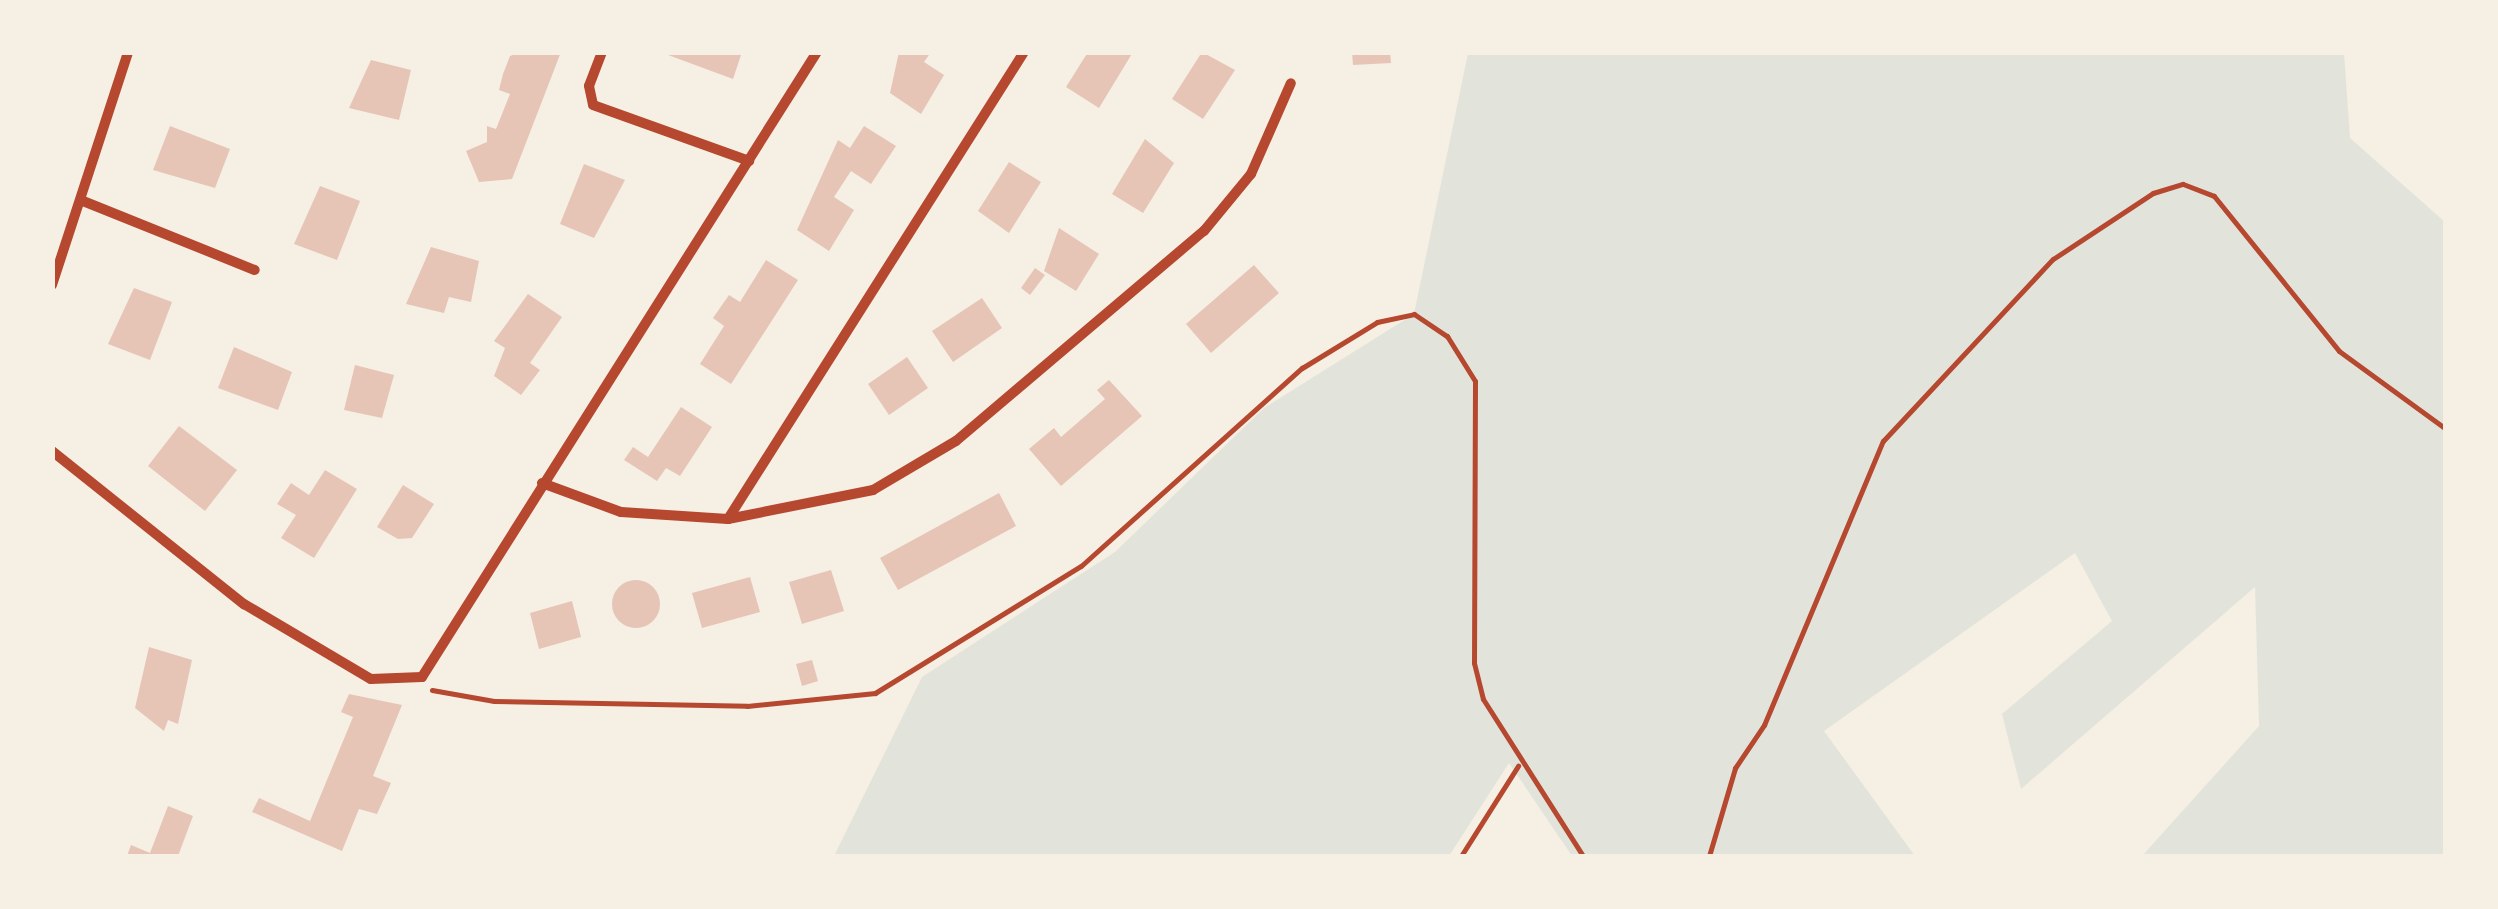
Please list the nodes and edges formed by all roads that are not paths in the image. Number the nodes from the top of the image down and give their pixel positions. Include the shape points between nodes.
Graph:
1 (128, 52) edge
2 (602, 52) edge
3 (817, 52) edge
4 (1024, 52) edge
5 (1291, 83) dead end
6 (749, 161) junction
7 (82, 201) junction
8 (255, 270) dead end
9 (52, 285) edge
10 (52, 451) edge
11 (542, 483) junction
12 (728, 520) junction

1 - 7 street
2 - 6 street via 588,86 594,105
3 - 6 street
4 - 12 street
5 - 12 street via 1251,174 1204,231 956,441 873,490
6 - 11 street
7 - 8 street
7 - 9 street
10 - 11 street via 244,604 371,679 422,677
11 - 12 street via 622,512

